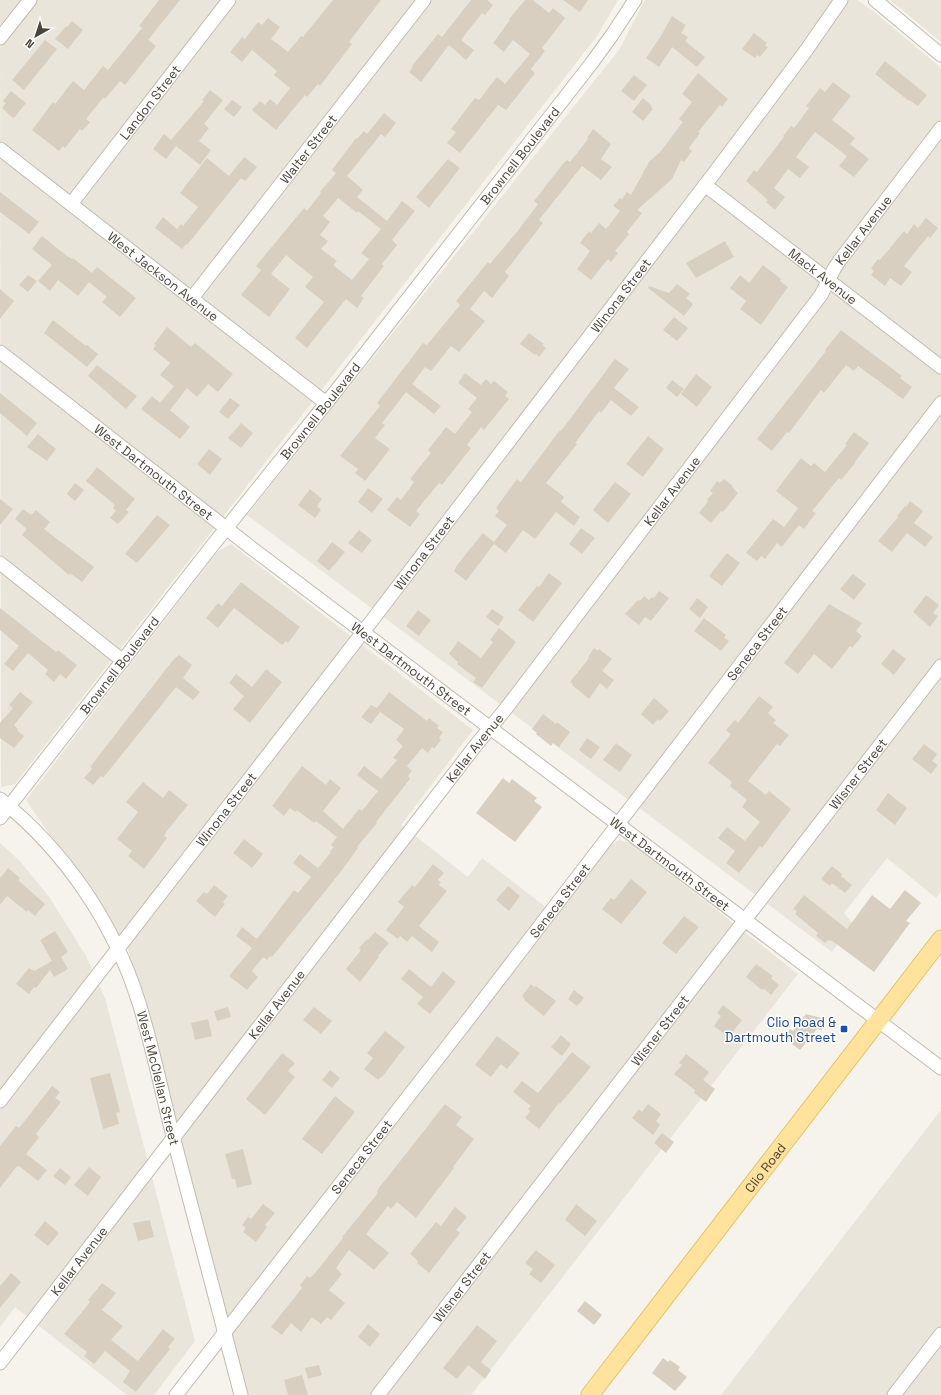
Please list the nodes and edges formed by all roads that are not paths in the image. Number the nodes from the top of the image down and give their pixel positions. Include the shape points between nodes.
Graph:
1 (30, 0) edge
2 (229, 0) edge
3 (424, 0) edge
4 (634, 0) edge
5 (841, 0) edge
6 (875, 0) edge
7 (0, 38) edge
8 (941, 55) edge
9 (941, 128) edge
10 (0, 149) edge
11 (705, 185) junction
12 (71, 204) junction
13 (829, 280) junction
14 (192, 298) junction
15 (0, 352) edge
16 (941, 367) edge
17 (326, 403) junction
18 (941, 403) edge
19 (226, 529) junction
20 (0, 563) edge
21 (362, 632) junction
22 (123, 660) junction
23 (941, 666) edge
24 (490, 728) junction
25 (5, 802) edge
26 (0, 818) edge
27 (618, 824) junction
28 (746, 920) junction
29 (941, 939) edge
30 (118, 948) junction
31 (879, 1020) junction
32 (941, 1068) edge
33 (0, 1101) edge
34 (174, 1138) junction
35 (225, 1332) junction
36 (941, 1334) edge
37 (0, 1363) edge
38 (176, 1395) edge
39 (241, 1395) edge
40 (378, 1395) edge
41 (590, 1395) edge
42 (894, 1395) edge

1 - 7 street
2 - 12 street, Landon Street
3 - 14 street, Walter Street
4 - 17 street, Brownell Boulevard via 591,64
5 - 11 street, Winona Street via 806,52
6 - 8 street
9 - 13 street, Kellar Avenue via 840,260
10 - 12 street, West Jackson Avenue
11 - 13 street, Mack Avenue
11 - 21 street, Winona Street
12 - 14 street, West Jackson Avenue
13 - 16 street, Mack Avenue
13 - 24 street, Kellar Avenue via 822,295
14 - 17 street, West Jackson Avenue
15 - 19 street, West Dartmouth Street
17 - 19 street, Brownell Boulevard
18 - 27 street, Seneca Street
19 - 21 street, West Dartmouth Street
19 - 22 street, Brownell Boulevard
20 - 22 street
21 - 24 street, West Dartmouth Street
21 - 30 street, Winona Street
22 - 25 street, Brownell Boulevard
23 - 28 street, Wisner Street
24 - 27 street, West Dartmouth Street
24 - 34 street, Kellar Avenue
25 - 26 street, Brownell Boulevard
25 - 30 street, West McClellan Street via 51,847 72,872
27 - 28 street, West Dartmouth Street
27 - 35 street, Seneca Street
28 - 31 street, West Dartmouth Street
28 - 40 street, Wisner Street
29 - 31 main road, Clio Road
30 - 33 street, Winona Street
30 - 34 street, West McClellan Street via 144,1017
31 - 32 street, West Dartmouth Street
31 - 41 main road, Clio Road
34 - 35 street, West McClellan Street
34 - 37 street, Kellar Avenue
35 - 38 street, Seneca Street
35 - 39 street, West McClellan Street
36 - 42 street

